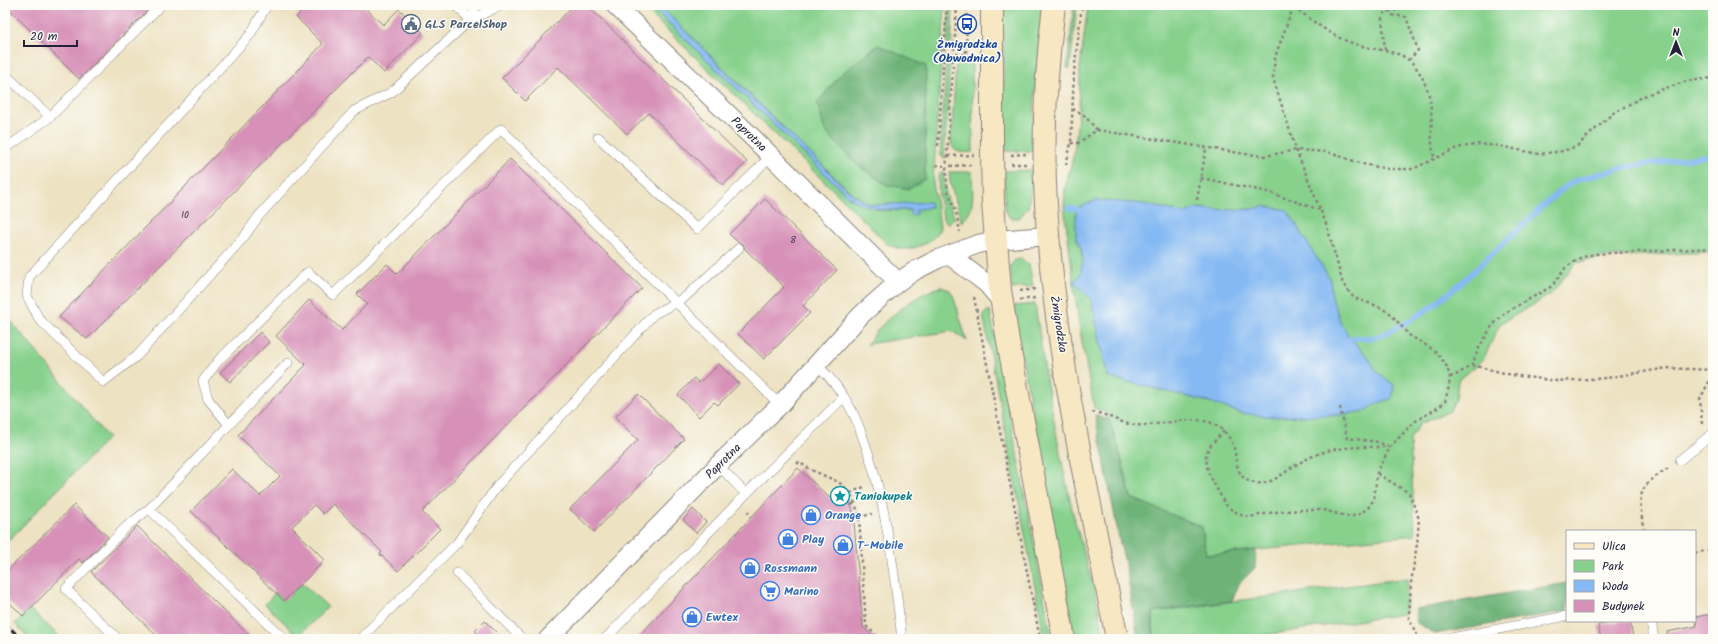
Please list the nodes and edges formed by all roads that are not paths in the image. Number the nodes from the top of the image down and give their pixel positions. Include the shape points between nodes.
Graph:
1 (161, 5) edge
2 (267, 5) edge
3 (456, 5) edge
4 (476, 5) edge
5 (502, 5) edge
6 (615, 5) edge
7 (992, 5) edge
8 (1054, 5) edge
9 (470, 20) junction
10 (5, 74) edge
11 (50, 117) junction
12 (598, 137) dead end
13 (5, 149) edge
14 (771, 156) junction
15 (1048, 236) junction
16 (996, 240) junction
17 (739, 248) dead end
18 (949, 255) junction
19 (898, 282) junction
20 (1009, 297) junction
21 (676, 303) junction
22 (288, 363) dead end
23 (817, 365) junction
24 (844, 397) junction
25 (780, 405) junction
26 (229, 425) junction
27 (1709, 436) edge
28 (1680, 460) road end
29 (718, 466) junction
30 (746, 494) junction
31 (149, 509) junction
32 (457, 573) dead end
33 (1566, 616) edge
34 (1651, 622) edge
35 (118, 639) edge
36 (284, 639) edge
37 (360, 639) edge
38 (522, 639) edge
39 (548, 639) edge
40 (605, 639) edge
41 (902, 639) edge
42 (1064, 639) edge
43 (1117, 639) edge
44 (1446, 639) edge
45 (1654, 639) edge

1 - 11 lane
2 - 9 lane via 250,35 29,277 27,296 39,319 103,382 137,356 354,111 392,92
3 - 9 lane
4 - 9 lane
5 - 9 lane
6 - 14 street, Paprotna
7 - 16 main road via 992,155
8 - 15 main road, Żmigrodzka via 1047,75 1045,137
10 - 11 lane
11 - 13 lane
12 - 14 lane via 697,228
14 - 19 street, Paprotna
15 - 16 street, Paprotna
15 - 43 main road, Żmigrodzka via 1066,374
16 - 18 street, Paprotna
16 - 20 main road
17 - 21 lane
18 - 19 street, Paprotna via 916,270
18 - 20 street
19 - 23 street, Paprotna via 861,315
20 - 42 main road via 1008,341
21 - 25 lane
21 - 26 lane via 501,129 333,295 308,272 218,361 203,381 208,399
21 - 37 lane via 654,314 498,485 457,543
22 - 26 lane
23 - 24 lane
23 - 25 street, Paprotna
24 - 30 lane
24 - 41 lane via 860,426 883,502
25 - 29 street, Paprotna
26 - 31 lane
27 - 28 lane
29 - 30 lane
29 - 39 street, Paprotna
30 - 40 lane
31 - 35 lane via 127,526 66,589
31 - 36 lane
32 - 38 lane
33 - 44 lane
34 - 45 lane

